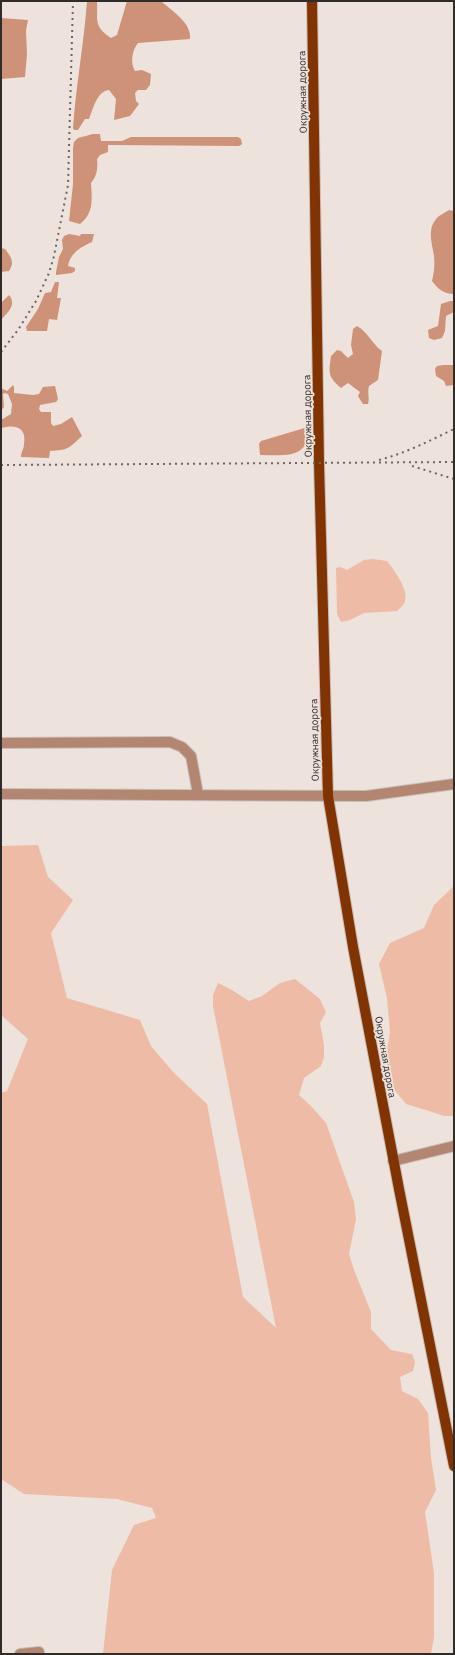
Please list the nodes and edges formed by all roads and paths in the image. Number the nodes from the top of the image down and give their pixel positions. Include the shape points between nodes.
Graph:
1 (312, 1) edge
2 (1, 743) edge
3 (454, 784) edge
4 (1, 794) edge
5 (198, 794) junction
6 (328, 796) junction
7 (454, 1146) edge
8 (393, 1160) junction
9 (454, 1466) edge
10 (39, 1652) dead end
11 (20, 1654) edge

1 - 6 main road, Окружная дорога via 319,463
2 - 5 street via 170,742 182,747 191,756
3 - 6 street via 381,795
4 - 5 street
5 - 6 street
6 - 8 main road, Окружная дорога
7 - 8 street
8 - 9 main road, Окружная дорога
10 - 11 street

